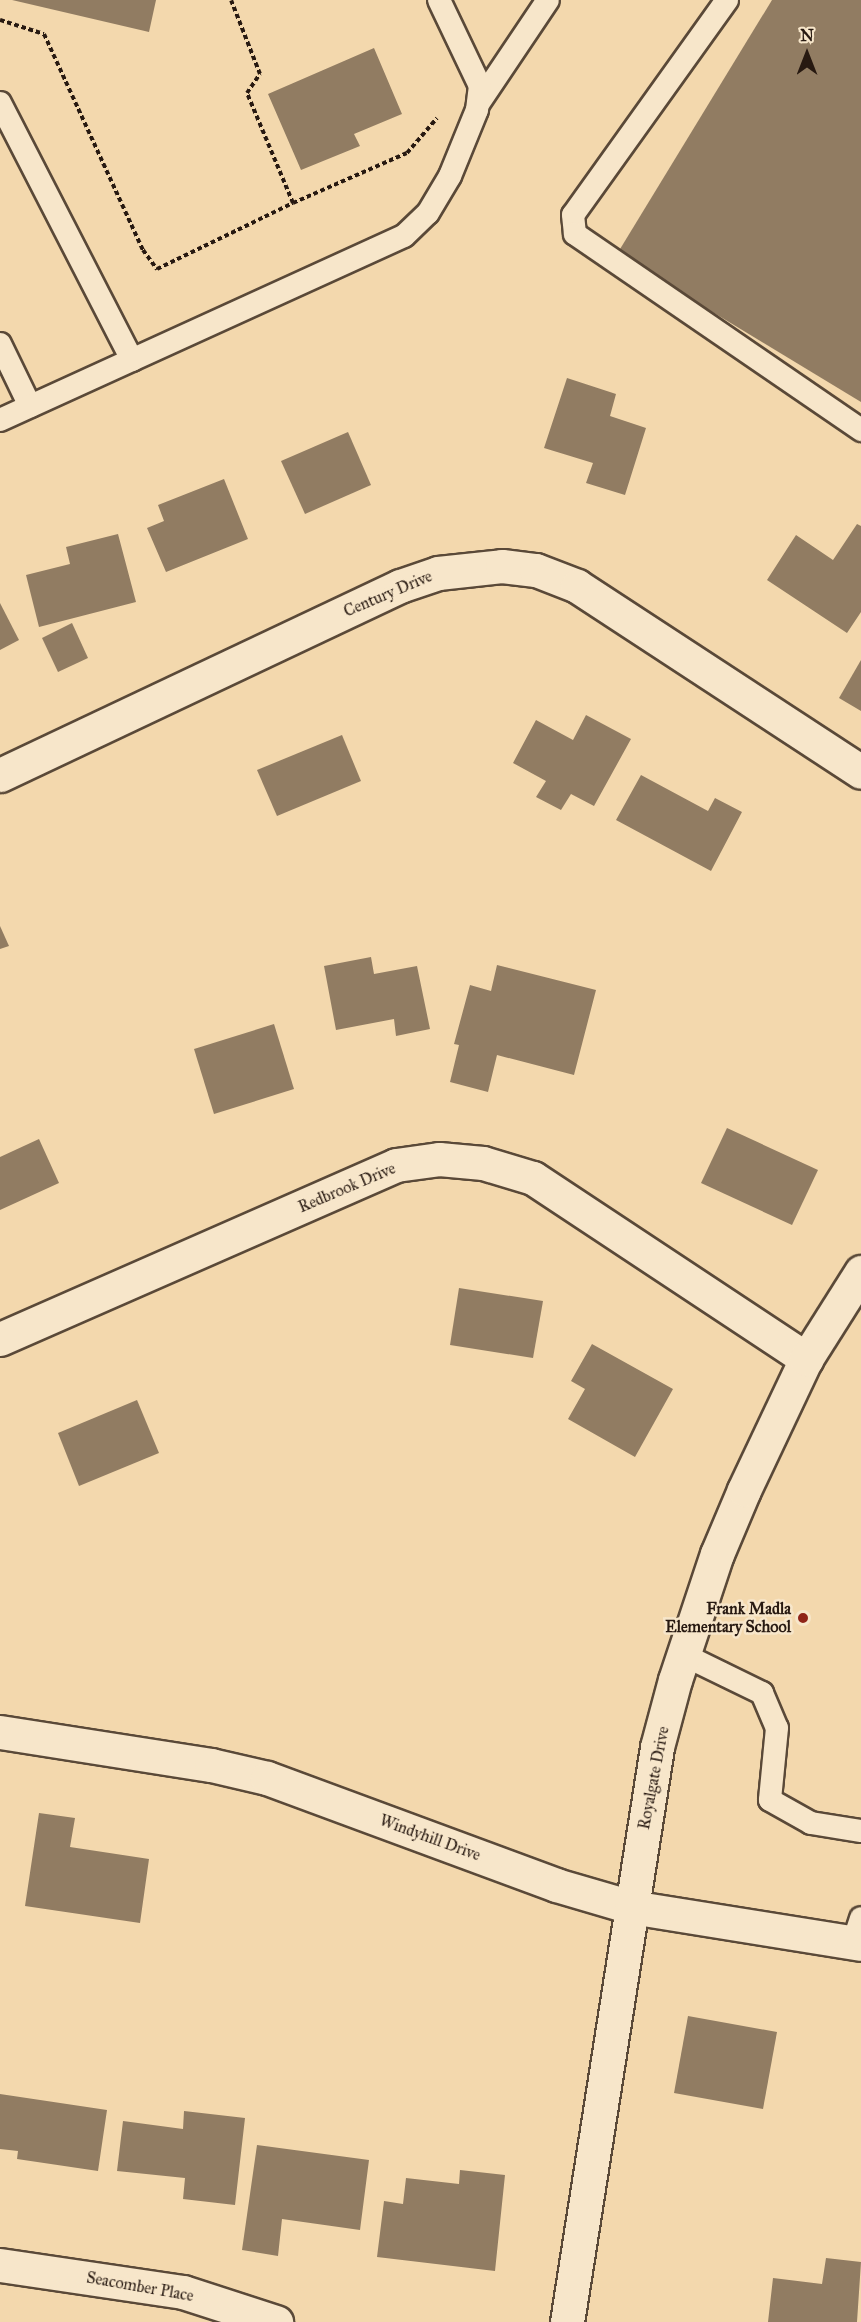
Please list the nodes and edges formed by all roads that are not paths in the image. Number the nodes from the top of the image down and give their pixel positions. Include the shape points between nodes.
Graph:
1 (439, 0) edge
2 (548, 0) edge
3 (727, 0) edge
4 (0, 103) edge
5 (477, 105) junction
6 (0, 344) edge
7 (132, 360) junction
8 (30, 406) junction
9 (0, 420) edge
10 (861, 430) edge
11 (861, 772) edge
12 (0, 775) edge
13 (861, 1272) edge
14 (0, 1339) edge
15 (806, 1359) junction
16 (684, 1655) junction
17 (0, 1732) edge
18 (861, 1831) edge
19 (631, 1907) junction
20 (858, 1935) edge
21 (0, 2265) edge
22 (276, 2322) edge
23 (567, 2322) edge

1 - 5 lane via 480,86
2 - 5 lane
3 - 10 lane via 573,215 575,234
4 - 7 lane
5 - 7 lane via 450,176 428,213 404,236
6 - 8 lane
7 - 8 lane
8 - 9 lane
11 - 12 street, Century Drive via 577,586 536,570 502,566 438,573 400,586
13 - 15 street, Royalgate Drive
14 - 15 street, Redbrook Drive via 396,1165 439,1159 483,1163 532,1178
15 - 16 street, Royalgate Drive via 722,1543
16 - 18 lane via 762,1693 777,1728 770,1800 811,1823
16 - 19 street, Royalgate Drive via 657,1747
17 - 19 street, Windyhill Drive via 211,1765 267,1778 556,1885
19 - 20 street, Windyhill Drive
19 - 23 street, Royalgate Drive
21 - 22 street, Seacomber Place via 183,2292

